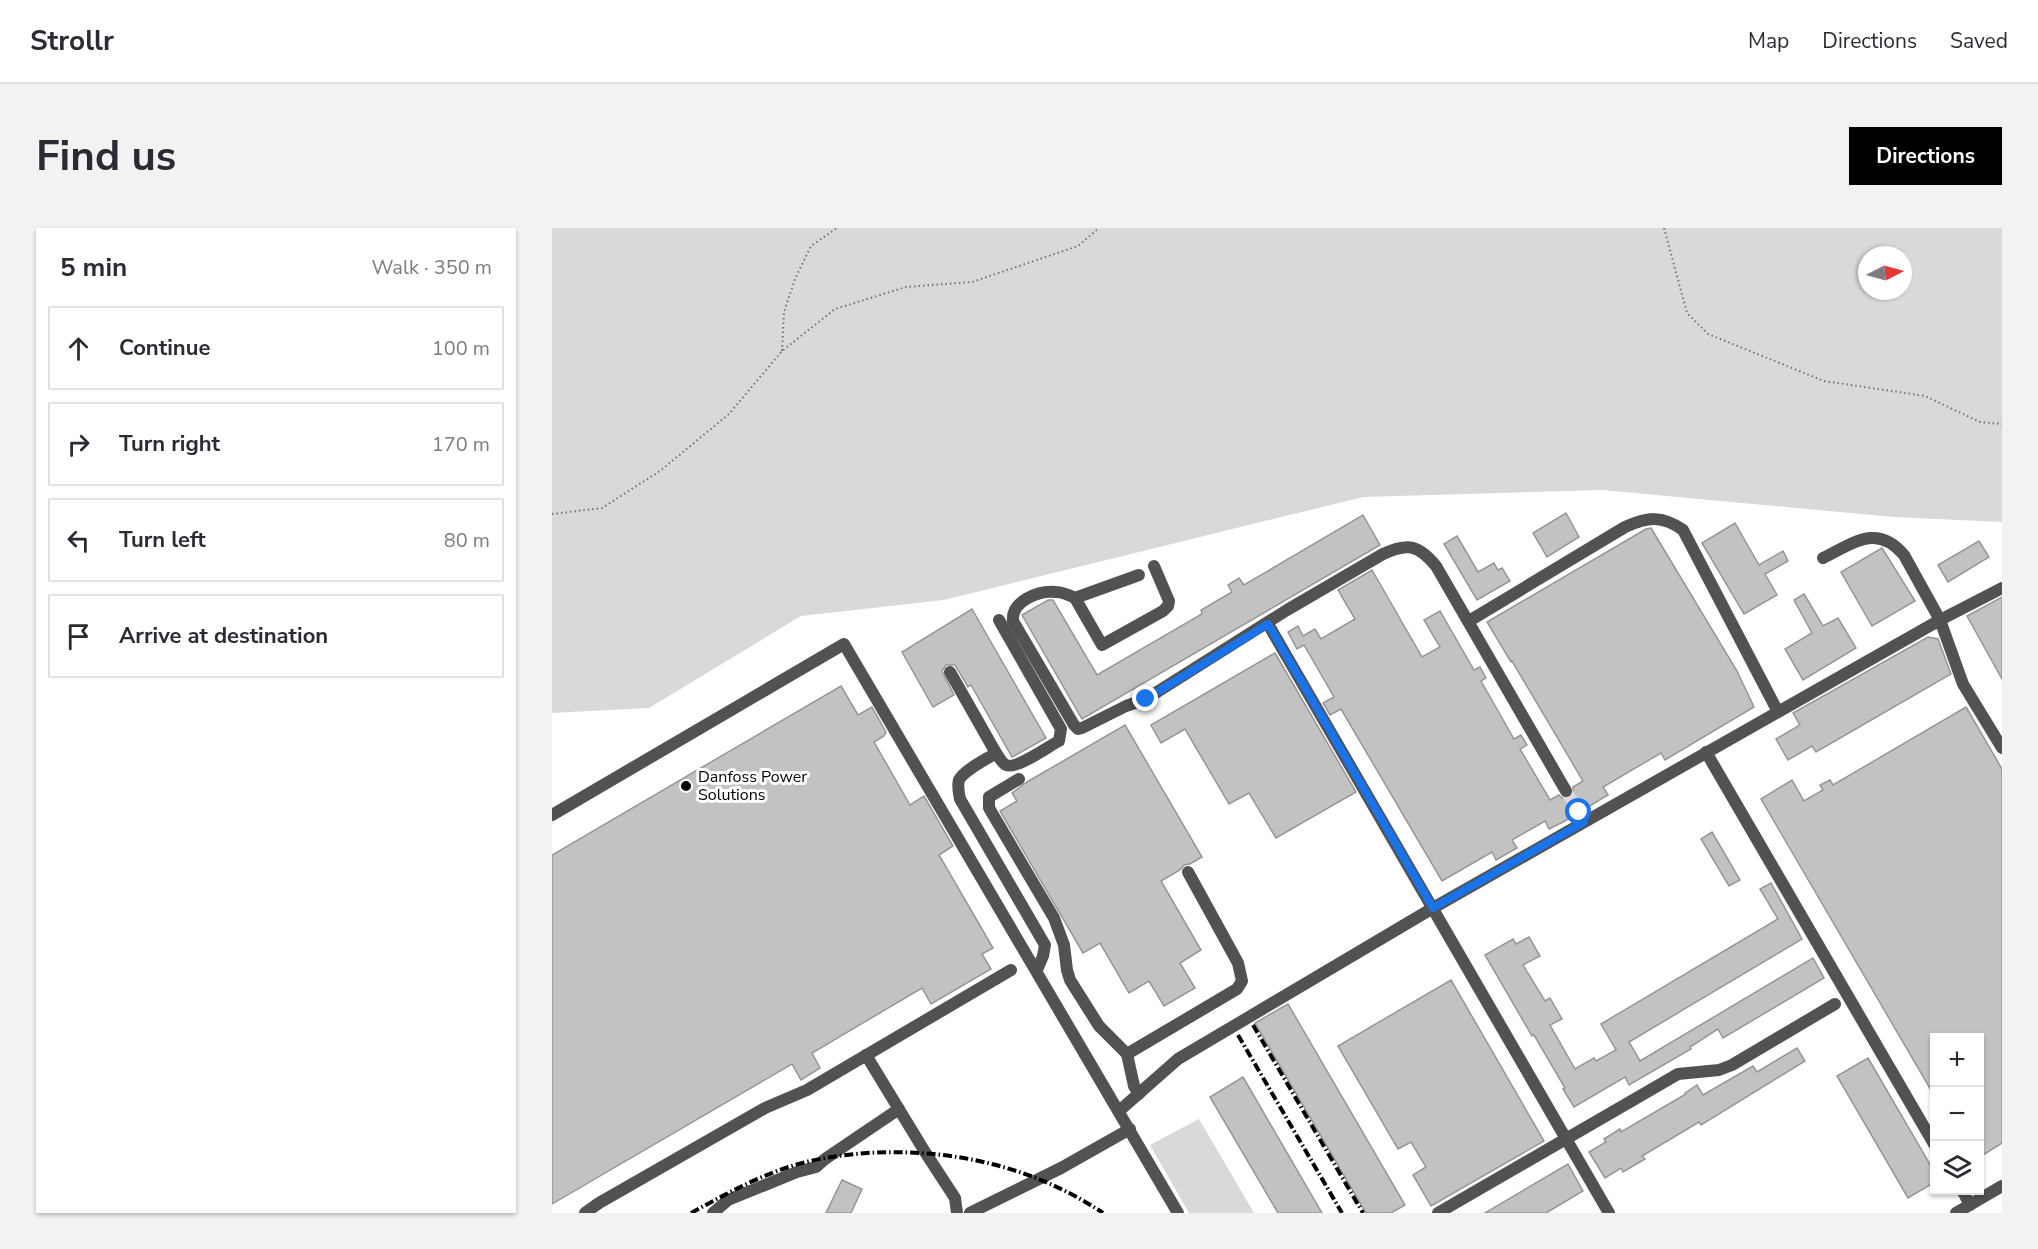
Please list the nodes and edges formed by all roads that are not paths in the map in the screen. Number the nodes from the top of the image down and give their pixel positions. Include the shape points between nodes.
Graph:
1 (1823, 558) dead end
2 (1154, 566) dead end
3 (1139, 575) dead end
4 (2002, 588) edge
5 (1075, 598) junction
6 (999, 620) dead end
7 (1940, 620) junction
8 (1469, 621) junction
9 (1268, 624) junction
10 (951, 672) dead end
11 (1778, 712) junction
12 (2002, 748) edge
13 (1706, 752) junction
14 (996, 753) junction
15 (1019, 779) dead end
16 (1566, 791) tunnel mouth
17 (552, 815) edge
18 (1188, 872) dead end
19 (1433, 908) junction
20 (1011, 970) dead end
21 (1036, 970) junction
22 (1835, 1004) dead end
23 (1127, 1054) junction
24 (866, 1055) junction
25 (1139, 1094) junction
26 (899, 1109) junction
27 (1119, 1111) junction
28 (1130, 1129) junction
29 (1565, 1138) junction
30 (1934, 1141) edge
31 (2002, 1186) edge
32 (1964, 1195) edge
33 (1970, 1205) junction
34 (585, 1213) edge
35 (713, 1213) edge
36 (957, 1213) edge
37 (970, 1213) edge
38 (1178, 1213) edge
39 (1438, 1213) edge
40 (1609, 1213) edge
41 (1956, 1213) edge

1 - 7 lane via 1862,539 1886,539 1904,555
2 - 5 lane via 1168,606 1102,645
3 - 5 lane
4 - 7 lane
5 - 9 lane via 1058,591 1044,592 1027,598 1012,613 1013,621 1078,729 1146,699
6 - 14 lane via 1061,729 1061,736 1059,741 1018,765 1004,764
7 - 11 lane
7 - 12 lane via 1963,684
8 - 9 lane via 1429,558 1404,546 1383,554
8 - 11 lane via 1626,527 1643,519 1665,520 1683,530
8 - 16 lane
9 - 19 lane
10 - 14 lane
11 - 13 lane
13 - 19 lane via 1581,817
13 - 30 lane
14 - 21 lane via 959,780 960,799 1045,945
15 - 23 lane via 989,797 988,808 1054,918 1070,980 1099,1026
17 - 21 lane via 844,644
18 - 23 lane via 1238,963 1242,981 1237,989
19 - 25 lane via 1178,1059
19 - 29 lane
20 - 24 lane
21 - 27 lane
22 - 29 lane via 1732,1065 1678,1074
23 - 25 lane
24 - 26 lane
24 - 34 lane via 807,1090 765,1108
25 - 27 lane
26 - 35 lane via 816,1167 728,1200
26 - 36 lane via 955,1198
27 - 28 lane
28 - 37 lane
28 - 38 lane
29 - 39 lane
29 - 40 lane
31 - 33 lane
32 - 33 lane
33 - 41 lane

